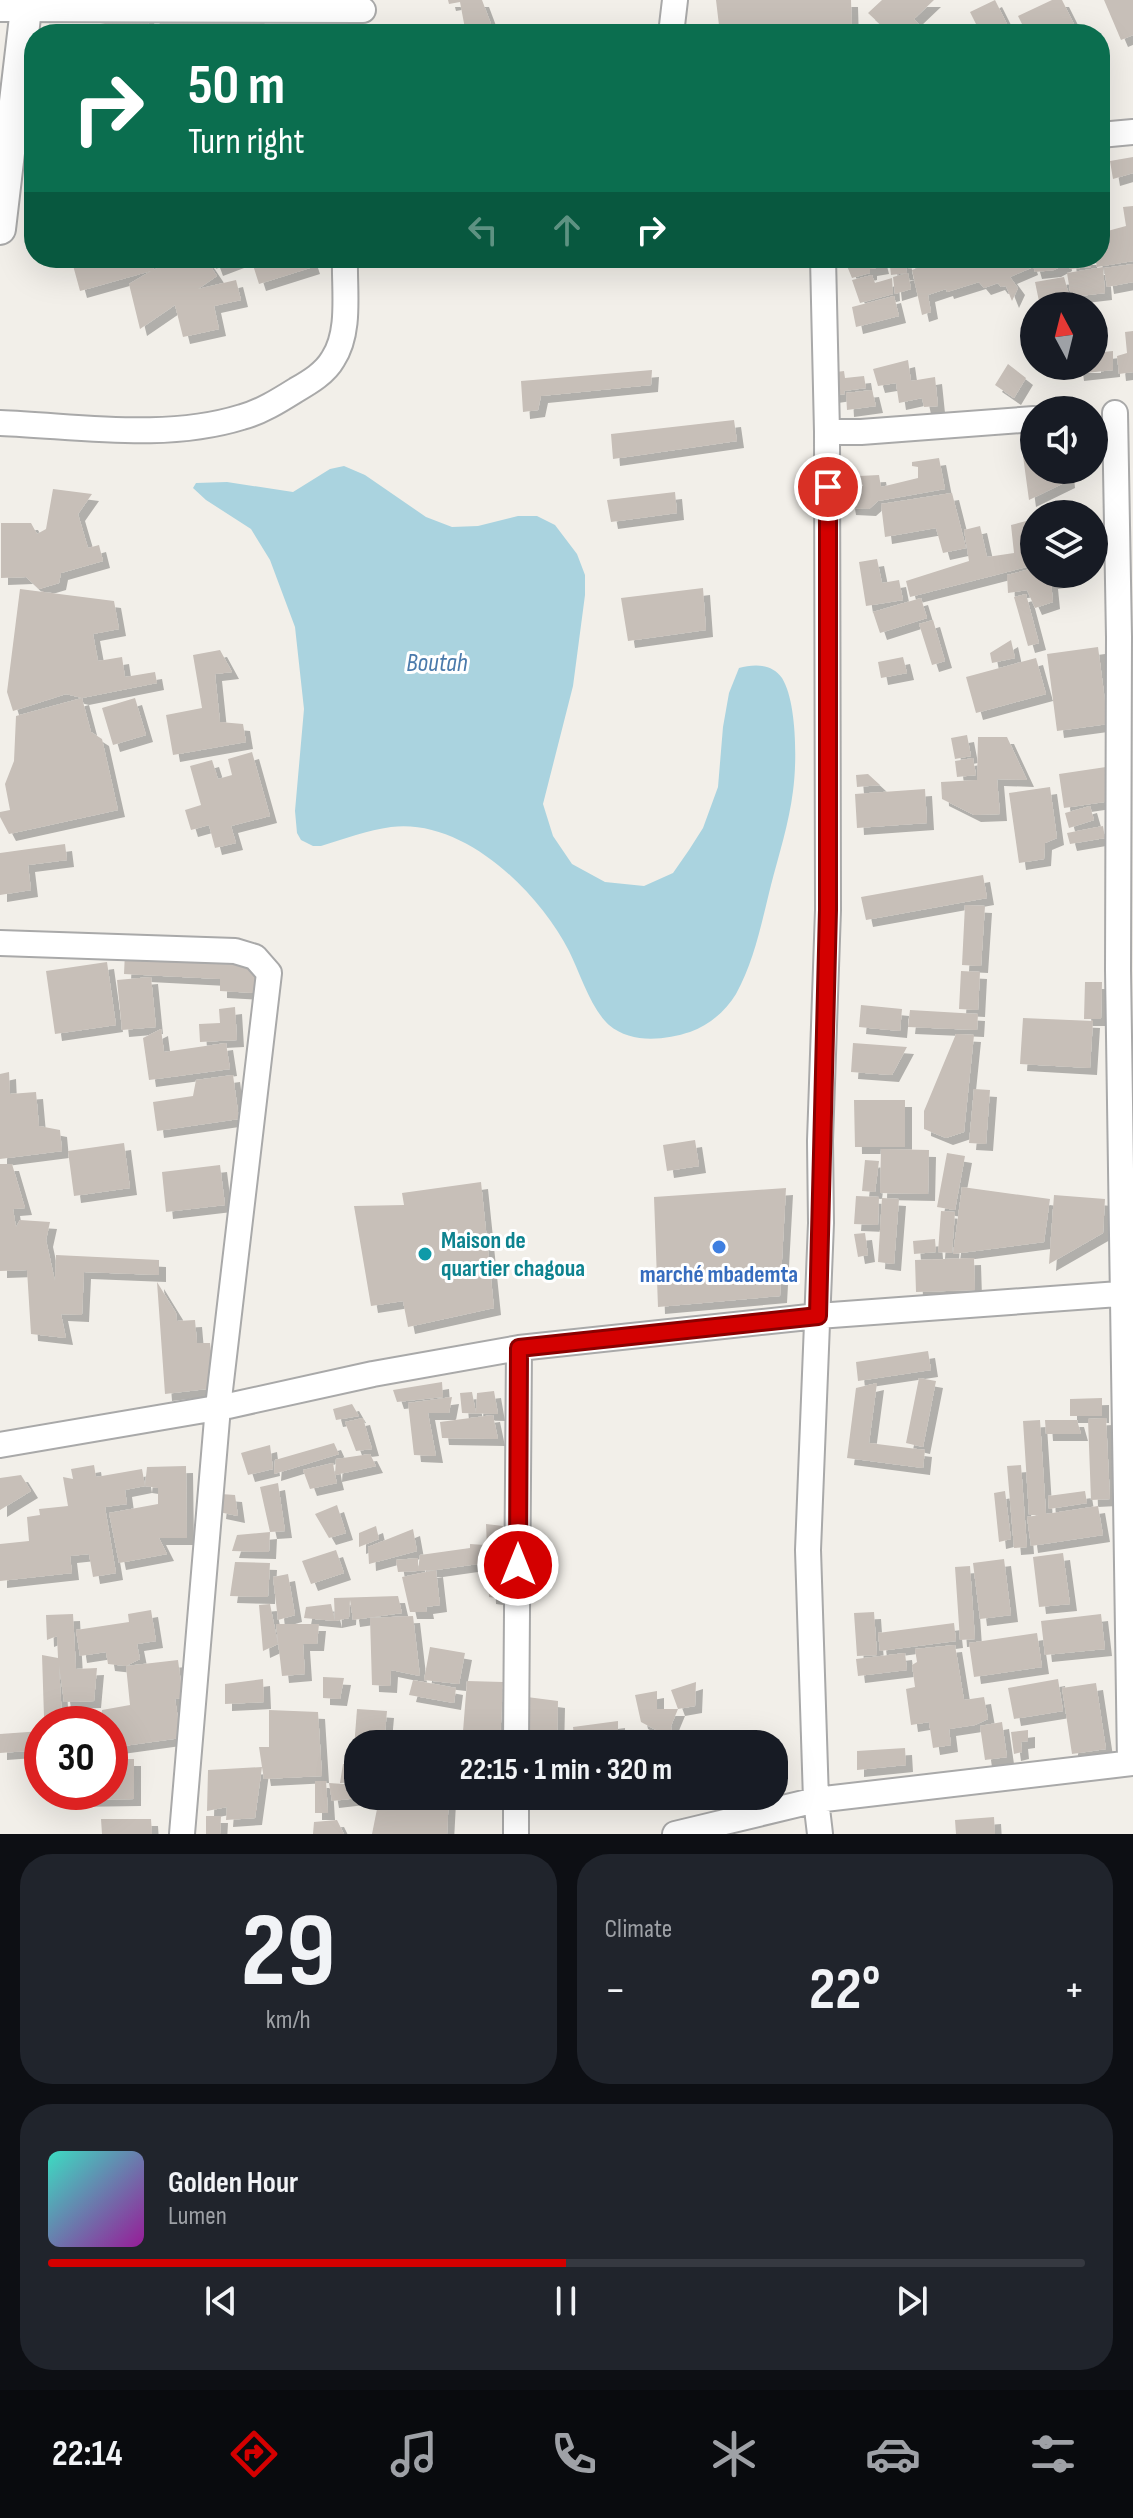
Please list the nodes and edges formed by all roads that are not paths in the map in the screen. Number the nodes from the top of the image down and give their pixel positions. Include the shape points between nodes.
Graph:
1 (675, 0) edge
2 (18, 6) edge
3 (362, 15) edge
4 (672, 24) edge
5 (1133, 132) edge
6 (1110, 134) edge
7 (0, 229) edge
8 (345, 268) edge
9 (823, 268) edge
10 (1114, 413) edge
11 (1020, 420) edge
12 (0, 423) edge
13 (827, 432) junction
14 (0, 943) edge
15 (1125, 970) edge
16 (1127, 1294) edge
17 (818, 1316) junction
18 (519, 1348) junction
19 (218, 1407) junction
20 (0, 1445) edge
21 (1129, 1511) edge
22 (516, 1730) edge
23 (1132, 1763) edge
24 (816, 1800) junction
25 (516, 1810) edge
26 (182, 1834) edge
27 (516, 1834) edge
28 (675, 1834) edge
29 (820, 1834) edge

1 - 4 street
2 - 3 street
2 - 7 street
5 - 6 street
8 - 12 street via 344,332 334,359 316,378 243,417 142,430
9 - 13 street
10 - 15 street
11 - 13 street
13 - 17 street via 828,910
14 - 19 street via 235,951 255,957 269,973
15 - 16 street
16 - 17 street
16 - 21 street
17 - 18 street
17 - 24 street via 808,1550
18 - 19 street
18 - 22 street
19 - 20 street
19 - 26 street
21 - 23 street
23 - 24 street
24 - 28 street
24 - 29 street
25 - 27 street

